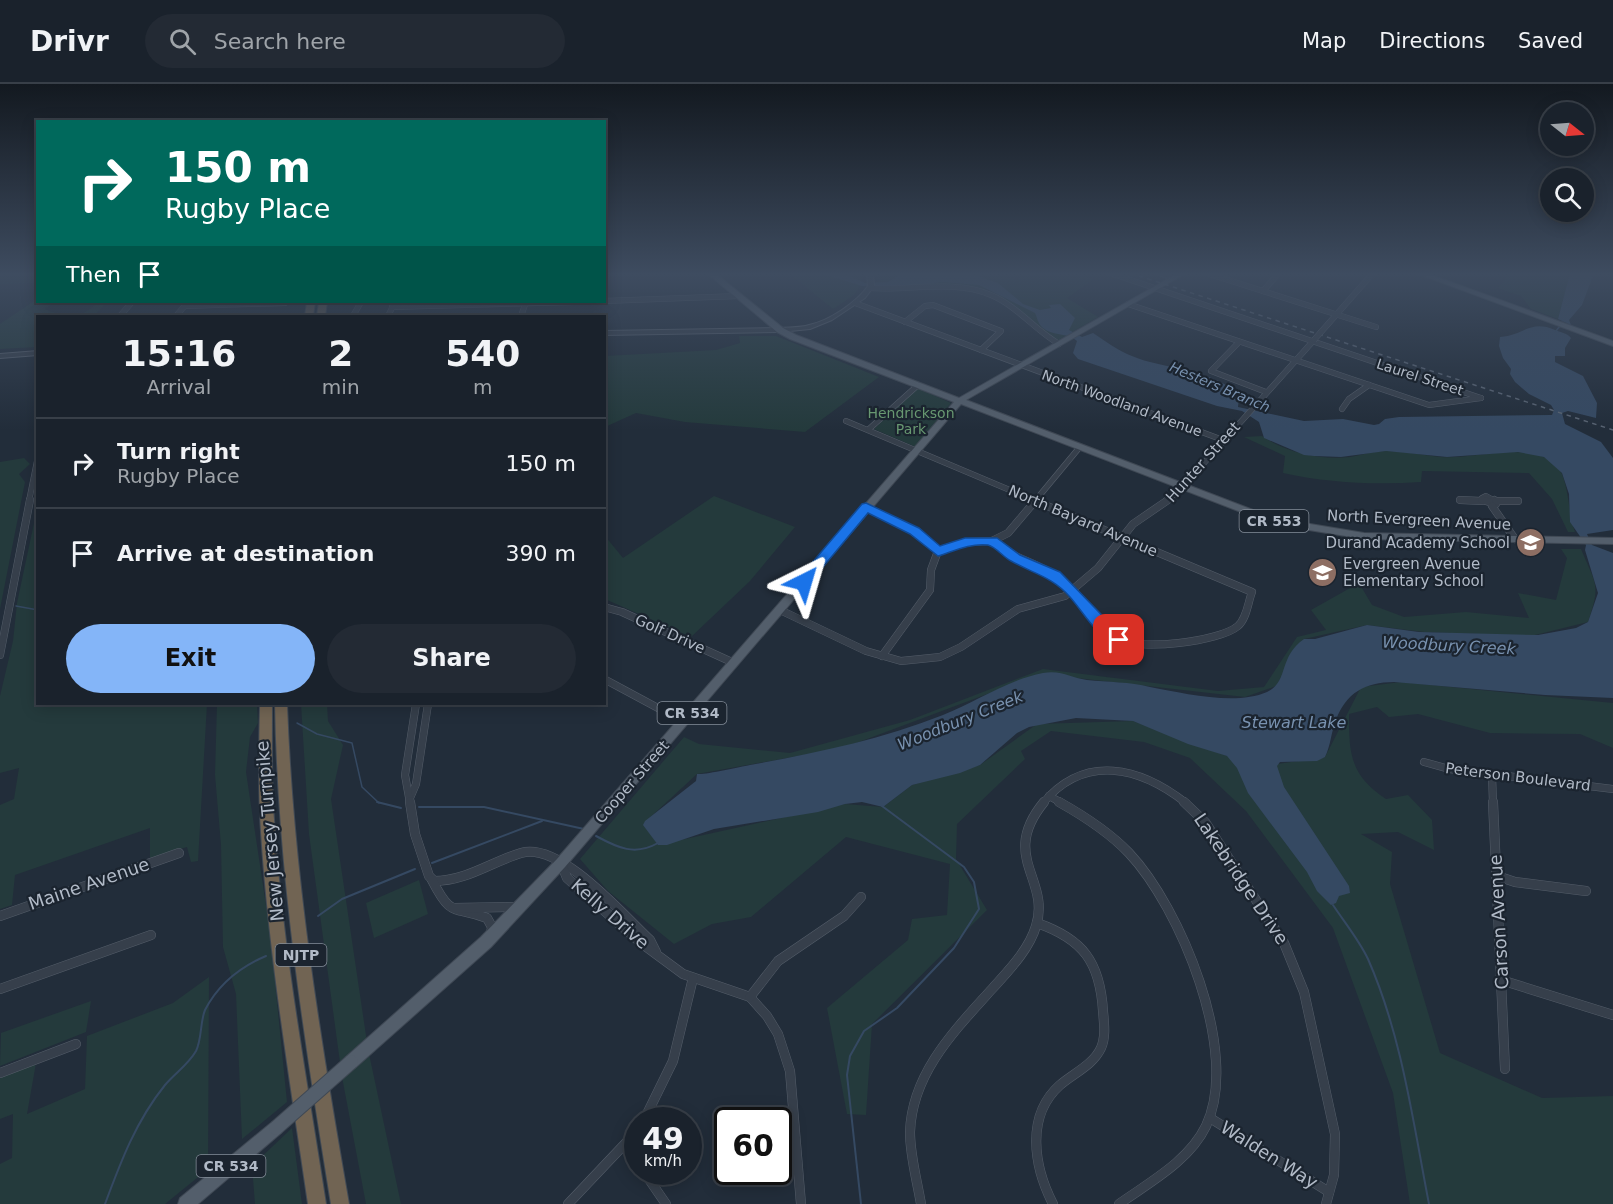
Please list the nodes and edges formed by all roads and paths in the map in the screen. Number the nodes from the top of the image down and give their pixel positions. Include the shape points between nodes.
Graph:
1 (774, 325) edge
2 (814, 325) edge
3 (914, 325) edge
4 (986, 325) edge
5 (1033, 325) edge
6 (1091, 325) edge
7 (1190, 325) edge
8 (1264, 325) edge
9 (1327, 325) edge
10 (1371, 325) edge
11 (1563, 325) edge
12 (1376, 327) dead end
13 (780, 330) junction
14 (606, 333) edge
15 (1312, 341) junction
16 (1239, 342) junction
17 (1059, 344) junction
18 (1613, 344) edge
19 (981, 351) junction
20 (36, 353) edge
21 (0, 356) edge
22 (1294, 361) junction
23 (1021, 365) junction
24 (918, 385) junction
25 (1369, 385) junction
26 (1266, 392) junction
27 (959, 401) junction
28 (1342, 409) dead end
29 (846, 421) dead end
30 (869, 429) junction
31 (1223, 440) junction
32 (1079, 448) junction
33 (916, 449) junction
34 (35, 475) edge
35 (1182, 488) junction
36 (1035, 500) junction
37 (1460, 500) dead end
38 (1518, 501) dead end
39 (1494, 503) junction
40 (866, 507) junction
41 (1121, 537) junction
42 (1515, 539) junction
43 (992, 541) junction
44 (1613, 541) edge
45 (938, 551) junction
46 (1073, 591) junction
47 (606, 608) edge
48 (780, 610) junction
49 (0, 655) edge
50 (882, 656) junction
51 (734, 663) junction
52 (606, 680) edge
53 (266, 705) edge
54 (281, 705) edge
55 (416, 705) edge
56 (428, 705) edge
57 (684, 722) junction
58 (1424, 762) dead end
59 (1492, 775) junction
60 (1613, 789) edge
61 (1049, 796) junction
62 (410, 801) junction
63 (178, 853) dead end
64 (561, 864) junction
65 (429, 876) junction
66 (1497, 876) junction
67 (1586, 891) dead end
68 (861, 897) dead end
69 (522, 905) junction
70 (454, 908) junction
71 (0, 916) edge
72 (1037, 923) junction
73 (152, 935) dead end
74 (486, 942) junction
75 (693, 978) junction
76 (1501, 980) junction
77 (0, 989) edge
78 (750, 997) junction
79 (1613, 1015) edge
80 (76, 1044) dead end
81 (1505, 1069) dead end
82 (0, 1073) edge
83 (650, 1107) edge
84 (1210, 1118) junction
85 (624, 1149) edge
86 (653, 1185) edge
87 (1329, 1192) junction
88 (186, 1204) edge
89 (317, 1204) edge
90 (340, 1204) edge
91 (568, 1204) edge
92 (666, 1204) edge
93 (801, 1204) edge
94 (921, 1204) edge
95 (1053, 1204) edge
96 (1119, 1204) edge
97 (1326, 1204) edge

1 - 13 main road, CR 553
2 - 13 street
3 - 19 street, North Woodland Avenue
4 - 19 street via 1001,331
5 - 17 street
6 - 17 main road, Cooper Street / CR 534
7 - 16 street
8 - 15 street, Laurel Street
9 - 15 street, Hunter Street, bridge
10 - 12 street
11 - 18 main road
13 - 14 street
13 - 24 main road, CR 553
15 - 22 street, Hunter Street
15 - 25 street, Laurel Street via 1481,398 1429,405
16 - 22 street
16 - 26 street via 1211,371
17 - 23 main road, Cooper Street / CR 534
19 - 23 street, North Woodland Avenue
20 - 21 street
22 - 25 street
22 - 26 street, Hunter Street
23 - 27 main road, Cooper Street / CR 534
23 - 31 street, North Woodland Avenue
24 - 27 main road, CR 553
24 - 30 street
25 - 28 street via 1351,395
26 - 31 street, Hunter Street
27 - 32 main road, North Evergreen Avenue / CR 553
27 - 33 main road, Cooper Street / CR 534
29 - 30 street, North Bayard Avenue
30 - 33 street, North Bayard Avenue
31 - 35 street, Hunter Street
32 - 35 main road, North Evergreen Avenue / CR 553
32 - 36 street
33 - 36 street, North Bayard Avenue
33 - 40 main road, Cooper Street / CR 534
34 - 49 street
35 - 41 street, Hunter Street via 1163,505 1143,515
35 - 42 main road, North Evergreen Avenue / CR 553 via 1264,519 1319,530 1364,536
36 - 41 street, North Bayard Avenue
36 - 43 street via 1008,533
37 - 39 street
38 - 39 street
39 - 42 street
40 - 45 street via 915,531
40 - 48 main road, Cooper Street / CR 534
41 - 46 street, Hunter Street via 1098,568
41 - 46 street, North Bayard Avenue via 1251,592 1242,621 1231,631 1144,646 1119,640 1097,622
42 - 44 main road, North Evergreen Avenue / CR 553
43 - 45 street via 965,542
43 - 46 street via 1015,558 1056,575
45 - 50 street via 930,590
46 - 50 street, Hunter Street via 1018,609 940,657 901,661
47 - 51 street, Golf Drive
48 - 50 street, Hunter Street
48 - 51 main road, Cooper Street / CR 534
51 - 57 main road, Cooper Street / CR 534
52 - 57 street
53 - 89 highway, New Jersey Turnpike / NJTP via 265,775 274,907
54 - 90 highway, New Jersey Turnpike / NJTP via 289,854 308,1014
55 - 62 street via 405,775
56 - 62 street
57 - 64 main road, Cooper Street / CR 534
58 - 59 street, Peterson Boulevard via 1449,770
59 - 60 street, Peterson Boulevard
59 - 66 street, Carson Avenue
61 - 72 street, Lakebridge Drive via 1032,820 1024,844 1038,902
61 - 84 street via 1129,852 1188,949 1199,977 1214,1060
61 - 87 street, Lakebridge Drive via 1072,777 1121,770 1167,786 1205,822 1284,943 1298,975 1335,1134 1334,1175
62 - 65 street via 415,834
63 - 71 street, Maine Avenue
64 - 65 street, Kelly Drive via 543,852 534,851 454,881 434,881
64 - 69 main road, Cooper Street / CR 534
64 - 75 street, Kelly Drive via 574,870 650,940 657,954
65 - 70 street via 445,903
66 - 67 street
66 - 76 street, Carson Avenue
68 - 78 street via 849,915 783,956
69 - 70 street via 511,909 470,905
69 - 74 main road, Cooper Street / CR 534
70 - 74 street via 488,919 492,930
72 - 94 street via 1030,940 940,1050 922,1078 911,1124
72 - 95 street via 1057,929 1087,953 1096,968 1102,996 1104,1040 1100,1051 1058,1087 1039,1115 1036,1158
73 - 77 street
74 - 88 main road, Cooper Street / CR 534, bridge
75 - 78 street, Kelly Drive
75 - 83 street via 673,1061
76 - 79 street
76 - 81 street, Carson Avenue
78 - 93 street, Kelly Drive via 767,1016 785,1050
80 - 82 street
84 - 87 street, Walden Way
84 - 96 street via 1190,1150
85 - 91 street
86 - 92 street
87 - 97 street, Lakebridge Drive

